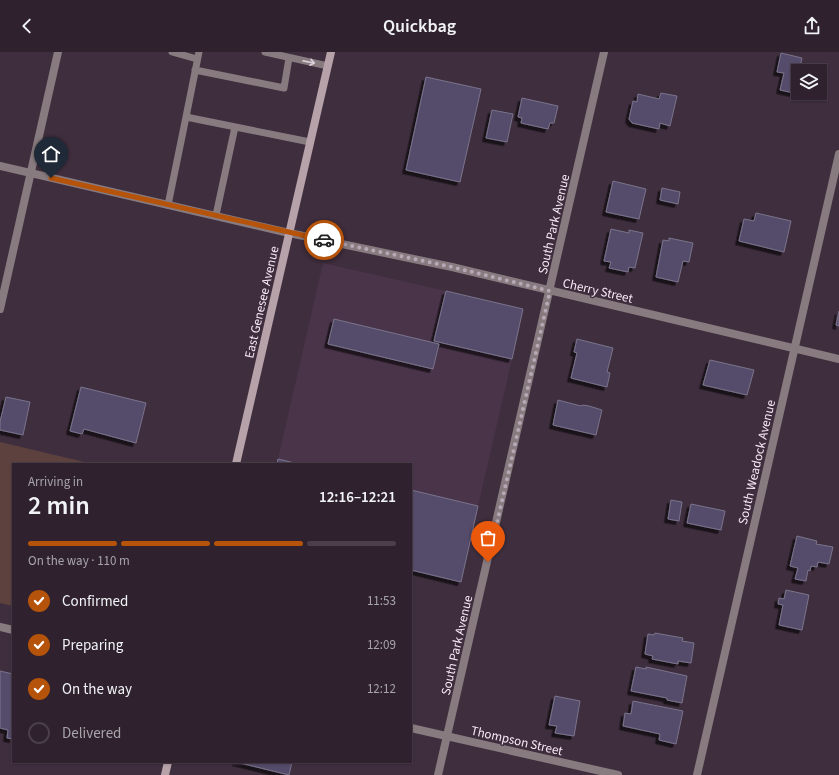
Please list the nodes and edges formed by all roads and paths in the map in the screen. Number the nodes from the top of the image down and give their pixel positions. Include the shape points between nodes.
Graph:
1 (58, 52) edge
2 (172, 52) edge
3 (265, 52) edge
4 (331, 52) edge
5 (604, 52) edge
6 (198, 55) edge
7 (290, 58) junction
8 (328, 66) junction
9 (195, 70) junction
10 (186, 116) junction
11 (234, 127) junction
12 (310, 142) junction
13 (839, 154) edge
14 (0, 166) edge
15 (31, 173) junction
16 (168, 205) junction
17 (216, 215) junction
18 (290, 232) junction
19 (550, 291) junction
20 (0, 309) edge
21 (795, 349) junction
22 (839, 359) edge
23 (236, 463) edge
24 (0, 627) edge
25 (12, 630) edge
26 (412, 728) edge
27 (447, 736) junction
28 (168, 763) edge
29 (165, 775) edge
30 (438, 775) edge
31 (618, 775) edge
32 (697, 775) edge

1 - 15 street
2 - 6 lane
3 - 7 lane
4 - 8 main road, East Genesee Avenue
5 - 19 street, South Park Avenue
6 - 9 lane
7 -> 8 lane
7 - 9 lane via 284,88
8 - 12 main road, East Genesee Avenue
9 - 10 lane
10 - 11 lane
10 - 16 lane
11 - 12 lane
11 - 17 lane
12 - 18 main road, East Genesee Avenue
13 - 21 street, South Weadock Avenue
14 - 15 street, Cherry Street
15 - 16 street, Cherry Street
15 - 20 street
16 - 17 street, Cherry Street
17 - 18 street, Cherry Street
18 - 19 street, Cherry Street
18 - 23 main road, East Genesee Avenue
19 - 21 street, Cherry Street
19 - 27 street, South Park Avenue
21 - 22 street, Cherry Street
21 - 32 street, South Weadock Avenue
24 - 25 street
26 - 27 street, Thompson Street
27 - 30 street, South Park Avenue
27 - 31 street, Thompson Street
28 - 29 main road

